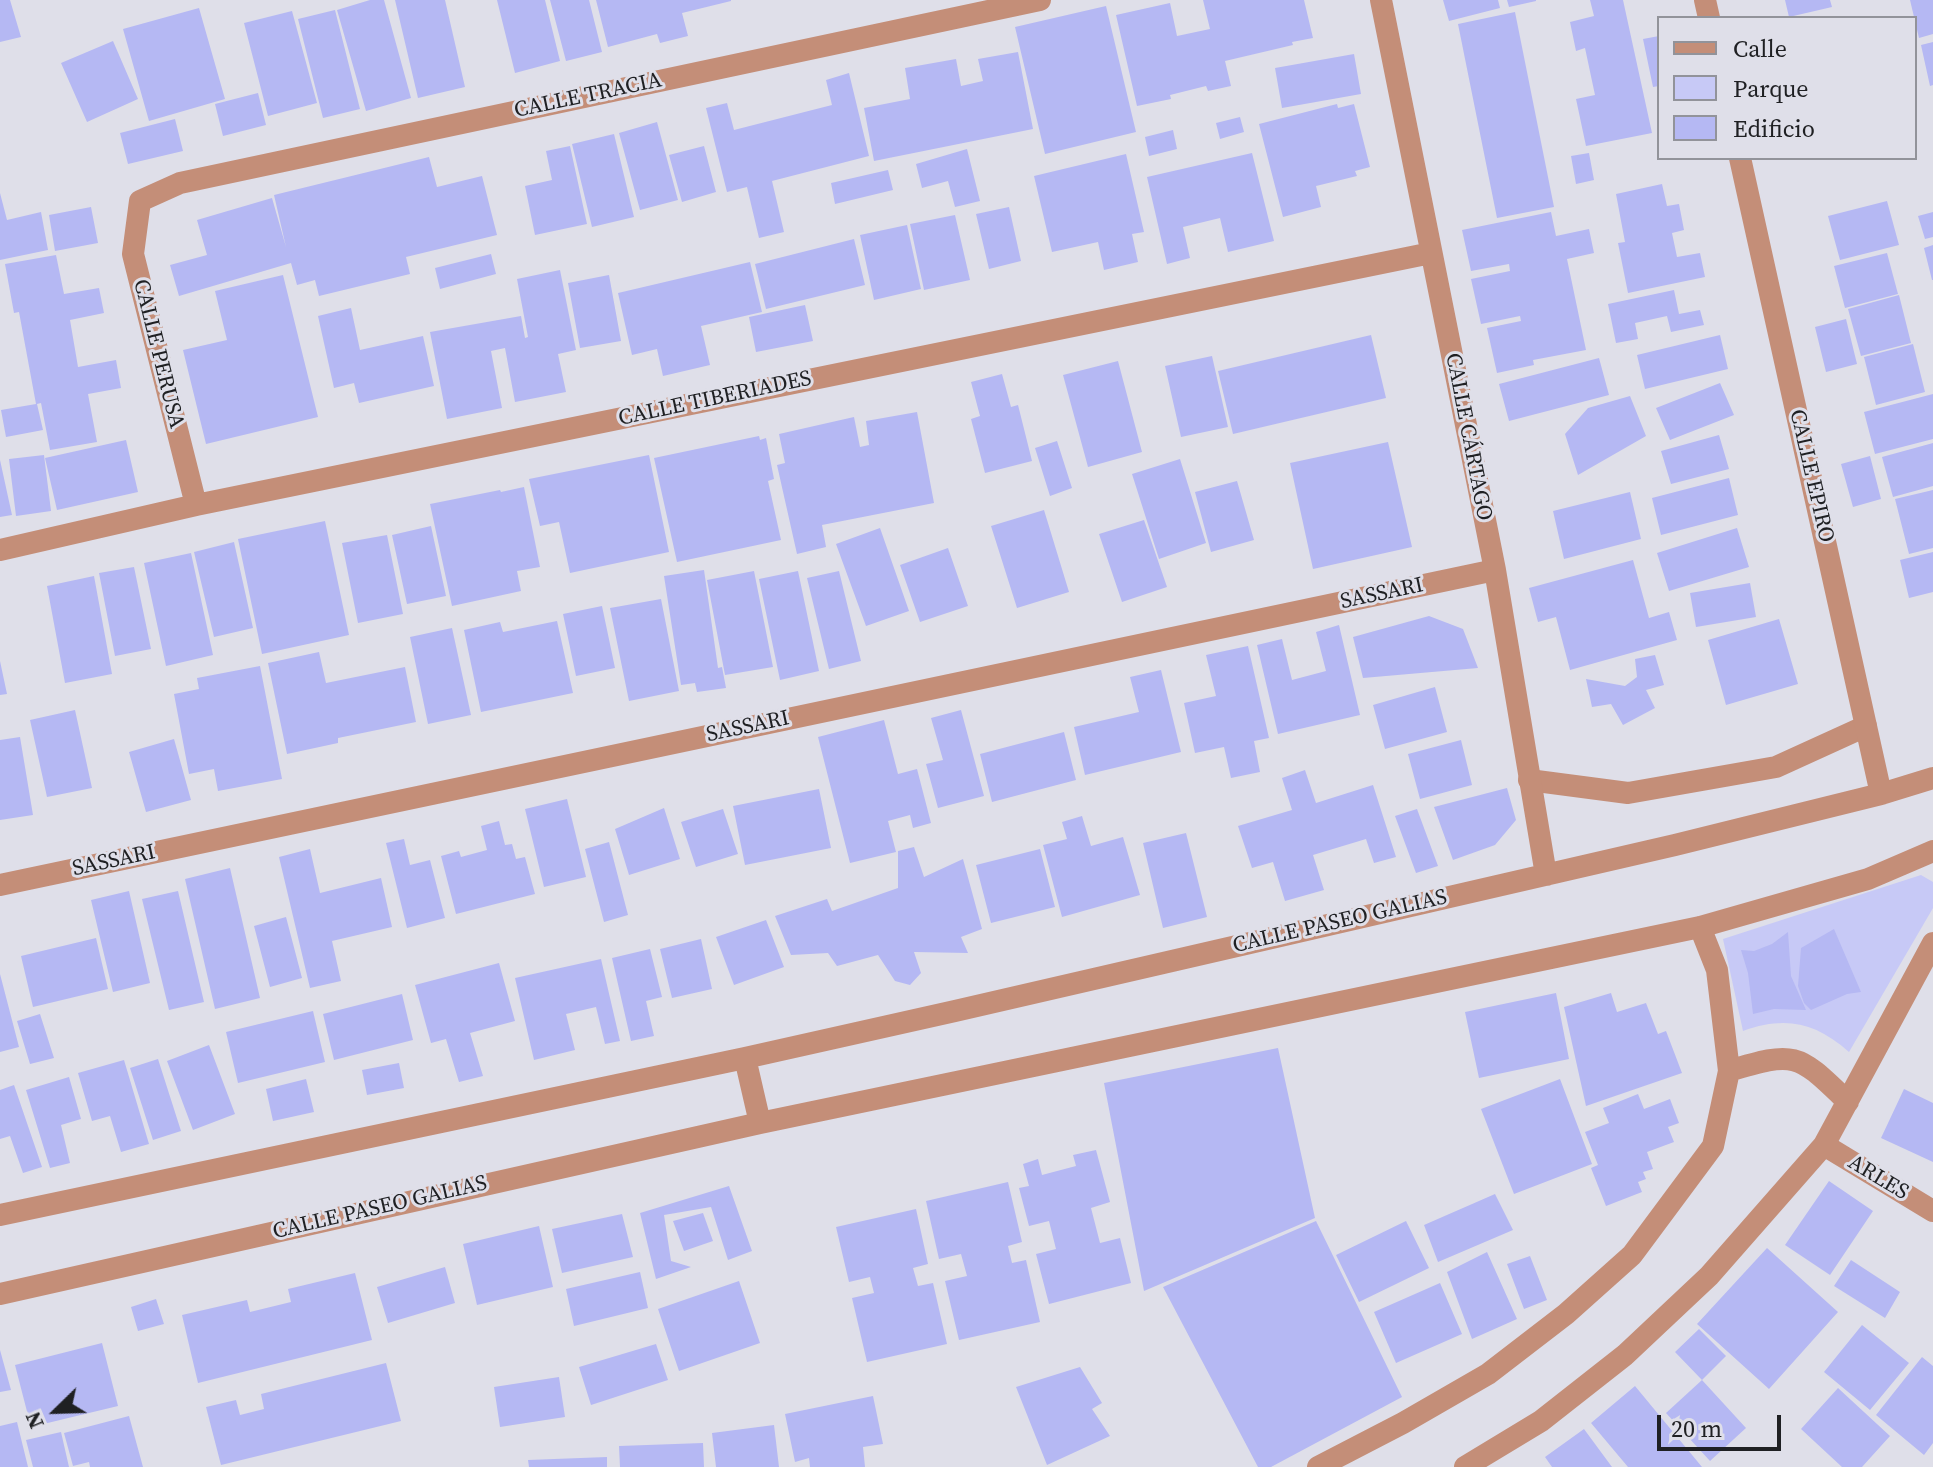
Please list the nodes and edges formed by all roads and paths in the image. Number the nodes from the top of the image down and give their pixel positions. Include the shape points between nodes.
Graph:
1 (1040, 0) edge
2 (1381, 0) edge
3 (1740, 160) edge
4 (140, 201) joint
5 (1431, 253) junction
6 (196, 505) junction
7 (0, 550) edge
8 (1495, 570) junction
9 (1866, 726) junction
10 (1933, 778) edge
11 (1529, 780) junction
12 (1881, 794) junction
13 (1933, 851) edge
14 (1546, 875) junction
15 (0, 885) edge
16 (1700, 927) junction
17 (1933, 943) edge
18 (745, 1058) junction
19 (1729, 1071) junction
20 (1848, 1102) junction
21 (760, 1123) junction
22 (1824, 1145) junction
23 (1933, 1211) edge
24 (0, 1215) edge
25 (0, 1294) edge
26 (1318, 1467) edge
27 (1465, 1467) edge

1 - 4 street, CALLE TRACIA via 180,183
2 - 5 street, CALLE CÁRTAGO
3 - 9 street, CALLE EPIRO
4 - 6 street, CALLE PERUSA via 133,254
5 - 6 street, CALLE TIBERIADES
5 - 8 street, CALLE CÁRTAGO
6 - 7 street, CALLE TIBERIADES
8 - 11 street, CALLE CÁRTAGO
8 - 15 street, SASSARI
9 - 11 street via 1776,767 1628,793
9 - 12 street, CALLE EPIRO
10 - 12 street, CALLE PASEO GALIAS
11 - 14 street, CALLE CÁRTAGO
12 - 14 street, CALLE PASEO GALIAS
13 - 16 street, CALLE PASEO GALIAS via 1868,879
14 - 18 street, CALLE PASEO GALIAS
16 - 19 street via 1717,970
16 - 21 street, CALLE PASEO GALIAS
17 - 20 street
18 - 21 street
18 - 24 street, CALLE PASEO GALIAS
19 - 20 street via 1772,1058 1793,1059 1814,1070
19 - 26 street via 1713,1146 1632,1255 1488,1374
20 - 22 street
21 - 25 street, CALLE PASEO GALIAS
22 - 23 street, ARLES
22 - 27 street via 1709,1276 1625,1355 1541,1421

